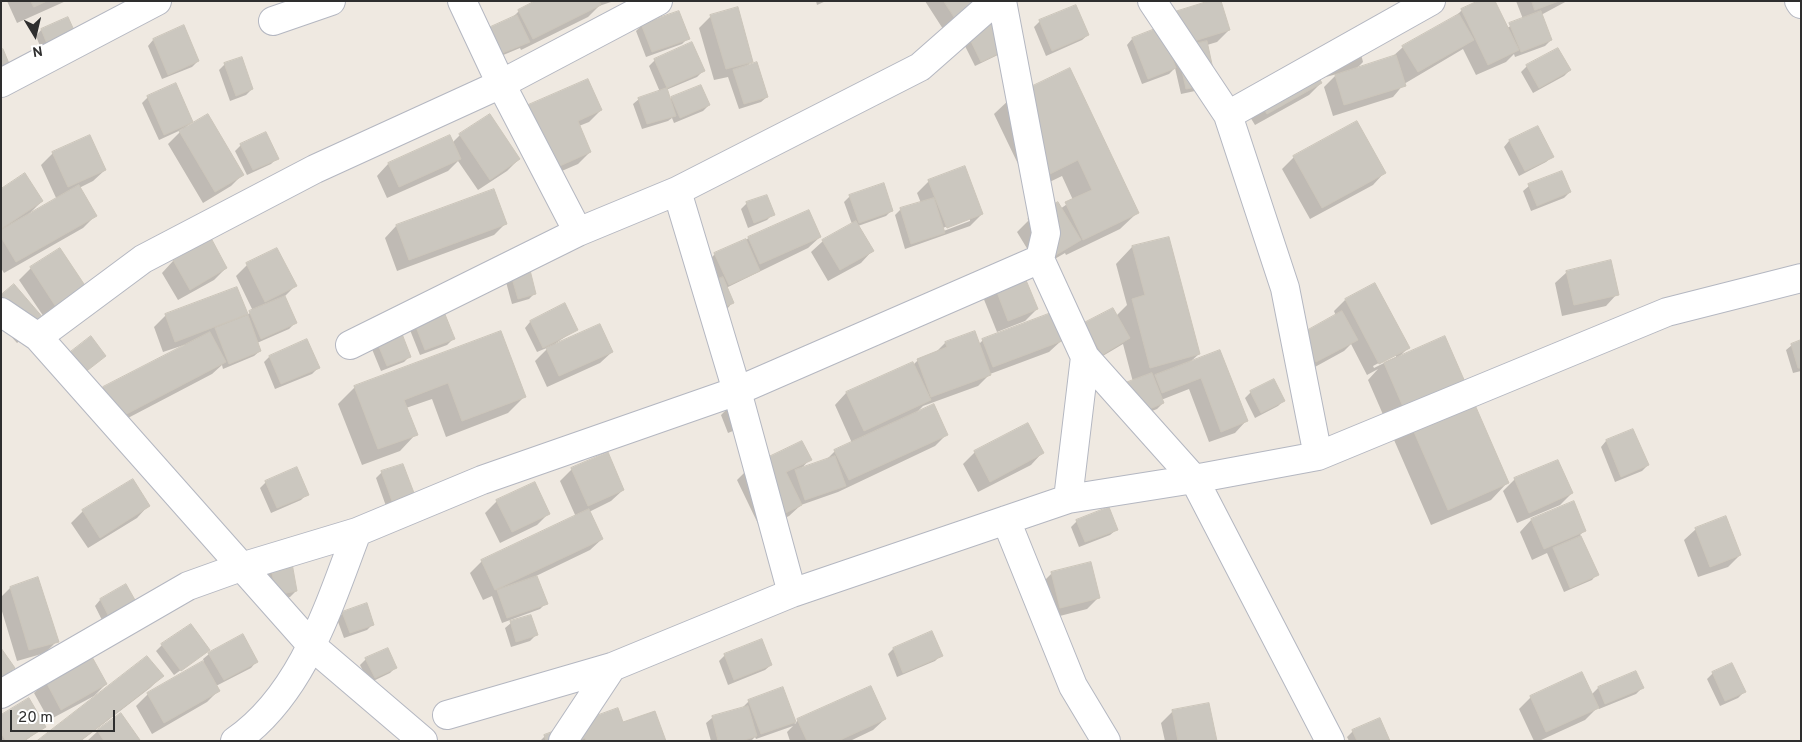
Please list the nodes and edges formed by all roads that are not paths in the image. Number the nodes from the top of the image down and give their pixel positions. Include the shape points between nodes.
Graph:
1 (157, 1) edge
2 (331, 1) edge
3 (462, 1) edge
4 (658, 1) edge
5 (995, 1) edge
6 (1002, 1) edge
7 (1152, 1) edge
8 (1431, 1) edge
9 (273, 21) dead end
10 (1, 83) edge
11 (501, 84) junction
12 (1228, 115) junction
13 (676, 191) junction
14 (578, 232) junction
15 (1040, 259) junction
16 (1801, 278) edge
17 (1, 312) edge
18 (38, 337) junction
19 (350, 345) dead end
20 (1085, 357) junction
21 (737, 391) junction
22 (1318, 456) junction
23 (1194, 480) junction
24 (1068, 499) junction
25 (1006, 520) junction
26 (357, 532) junction
27 (240, 567) junction
28 (792, 593) junction
29 (312, 647) junction
30 (612, 667) junction
31 (1, 694) edge
32 (446, 715) dead end
33 (235, 741) edge
34 (423, 741) edge
35 (563, 741) edge
36 (1106, 741) edge
37 (1330, 741) edge

1 - 10 street
2 - 9 street
3 - 11 street
4 - 11 street
5 - 13 street via 920,67
6 - 15 street via 1046,233
7 - 12 street
8 - 12 street
11 - 14 street
11 - 18 street via 315,170 143,259
12 - 22 street via 1285,288
13 - 14 street
13 - 21 street
14 - 19 street
15 - 20 street
15 - 21 street
16 - 22 street via 1667,312
17 - 18 street
18 - 27 street
20 - 23 street
20 - 24 street
21 - 26 street via 482,480
21 - 28 street
22 - 23 street
23 - 24 street
23 - 37 street
24 - 25 street
25 - 28 street
25 - 36 street via 1073,686
26 - 27 street
26 - 29 street
27 - 29 street
27 - 31 street via 188,586
28 - 30 street
29 - 33 street via 270,710
29 - 34 street
30 - 32 street
30 - 35 street

